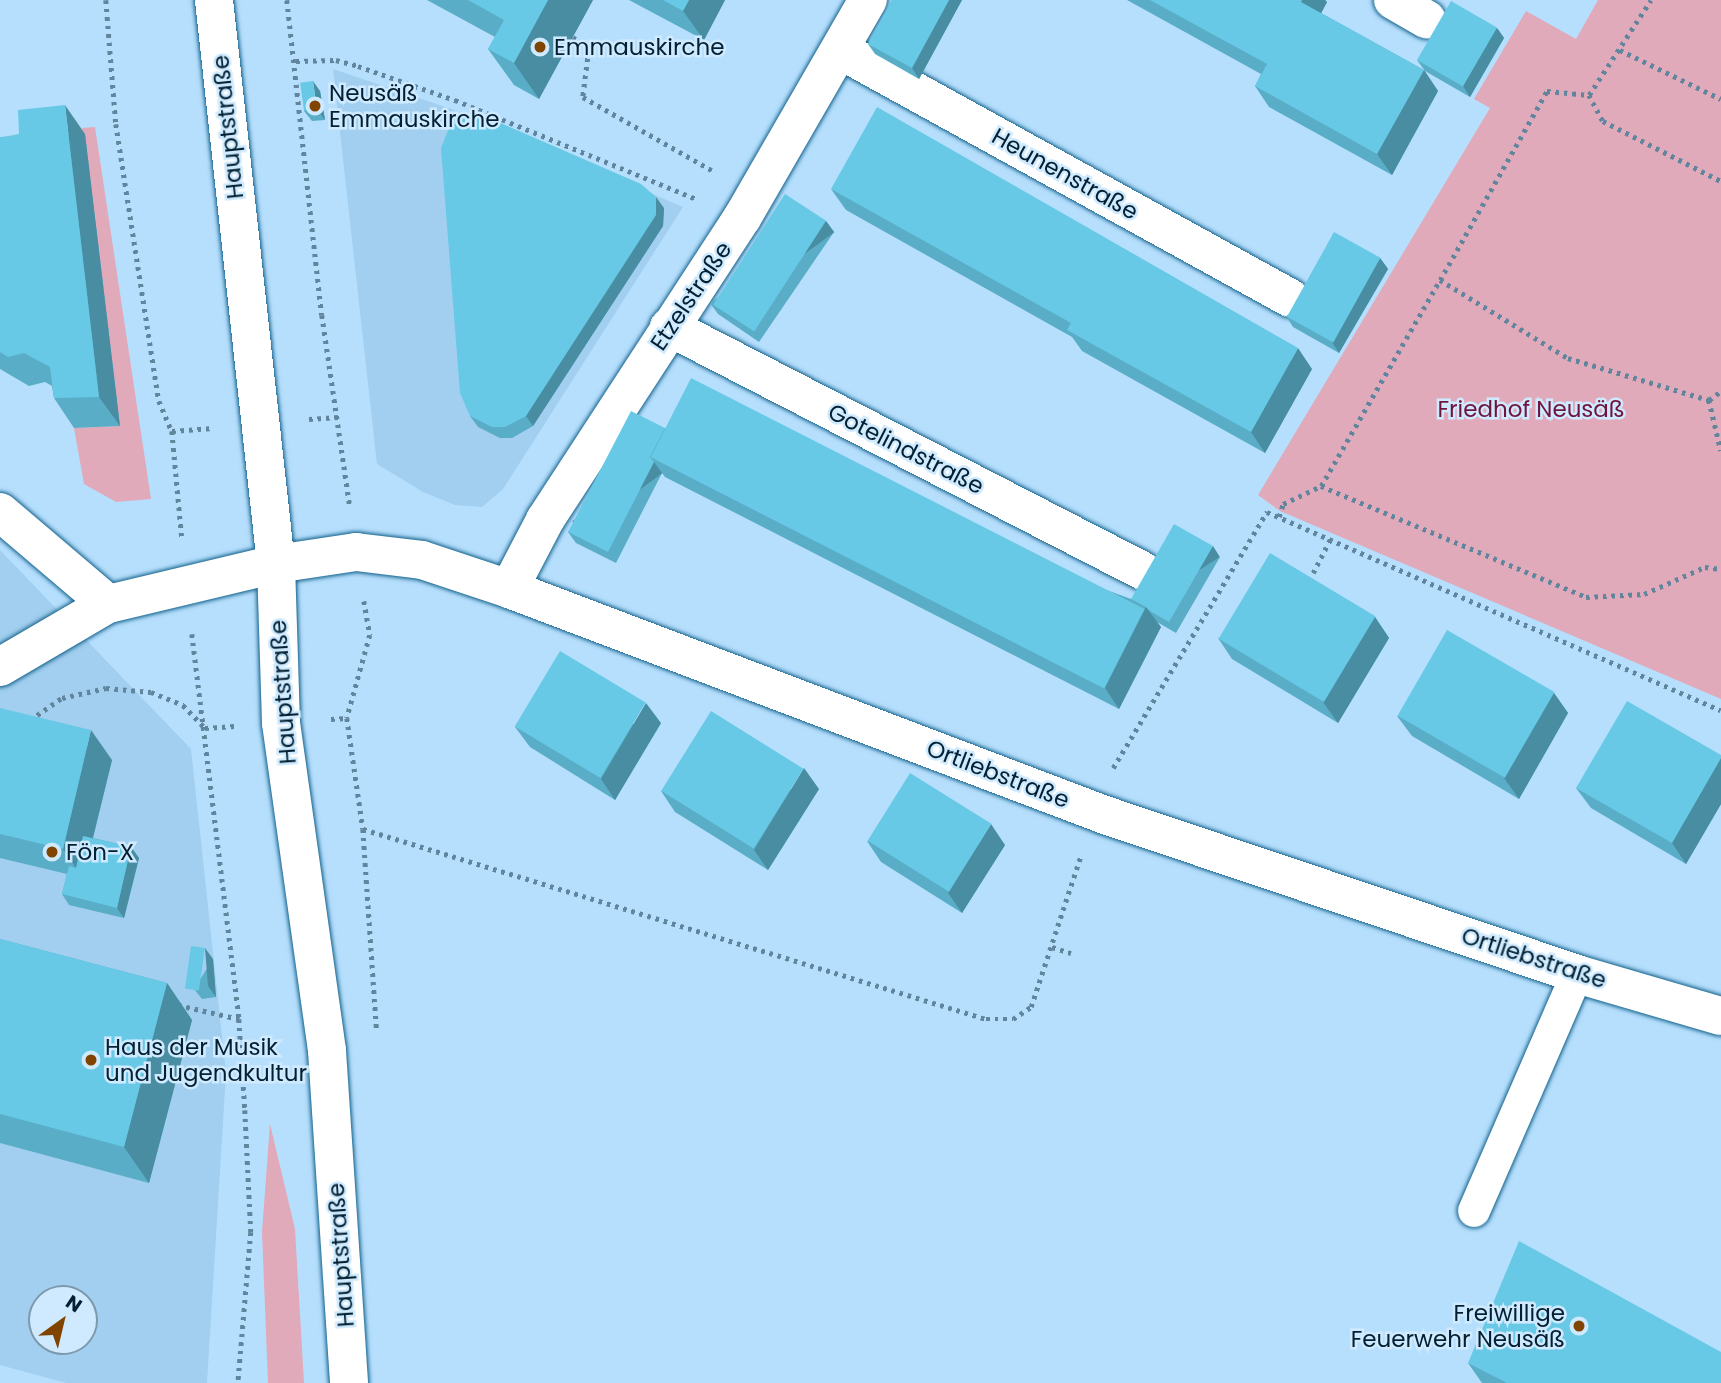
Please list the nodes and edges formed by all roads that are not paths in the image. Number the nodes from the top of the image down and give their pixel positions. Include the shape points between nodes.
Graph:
1 (214, 0) edge
2 (868, 0) edge
3 (1393, 0) edge
4 (1426, 19) dead end
5 (840, 50) junction
6 (1290, 298) dead end
7 (669, 327) junction
8 (0, 512) edge
9 (276, 564) junction
10 (1143, 571) dead end
11 (509, 589) junction
12 (108, 604) junction
13 (0, 667) edge
14 (1577, 974) junction
15 (1721, 1016) edge
16 (1474, 1210) dead end
17 (349, 1383) edge

1 - 9 street, Hauptstraße
2 - 5 street, Etzelstraße
3 - 4 street
5 - 6 street, Heunenstraße
5 - 7 street, Etzelstraße via 749,207
7 - 10 street, Gotelindstraße
7 - 11 street, Etzelstraße via 545,520
8 - 12 street
9 - 11 street, Ortliebstraße via 356,552 422,560
9 - 12 street, Ortliebstraße
9 - 17 street, Hauptstraße via 281,723 327,1051
11 - 14 street, Ortliebstraße via 1096,811
12 - 13 street, Ortliebstraße
14 - 15 street, Ortliebstraße
14 - 16 lane

